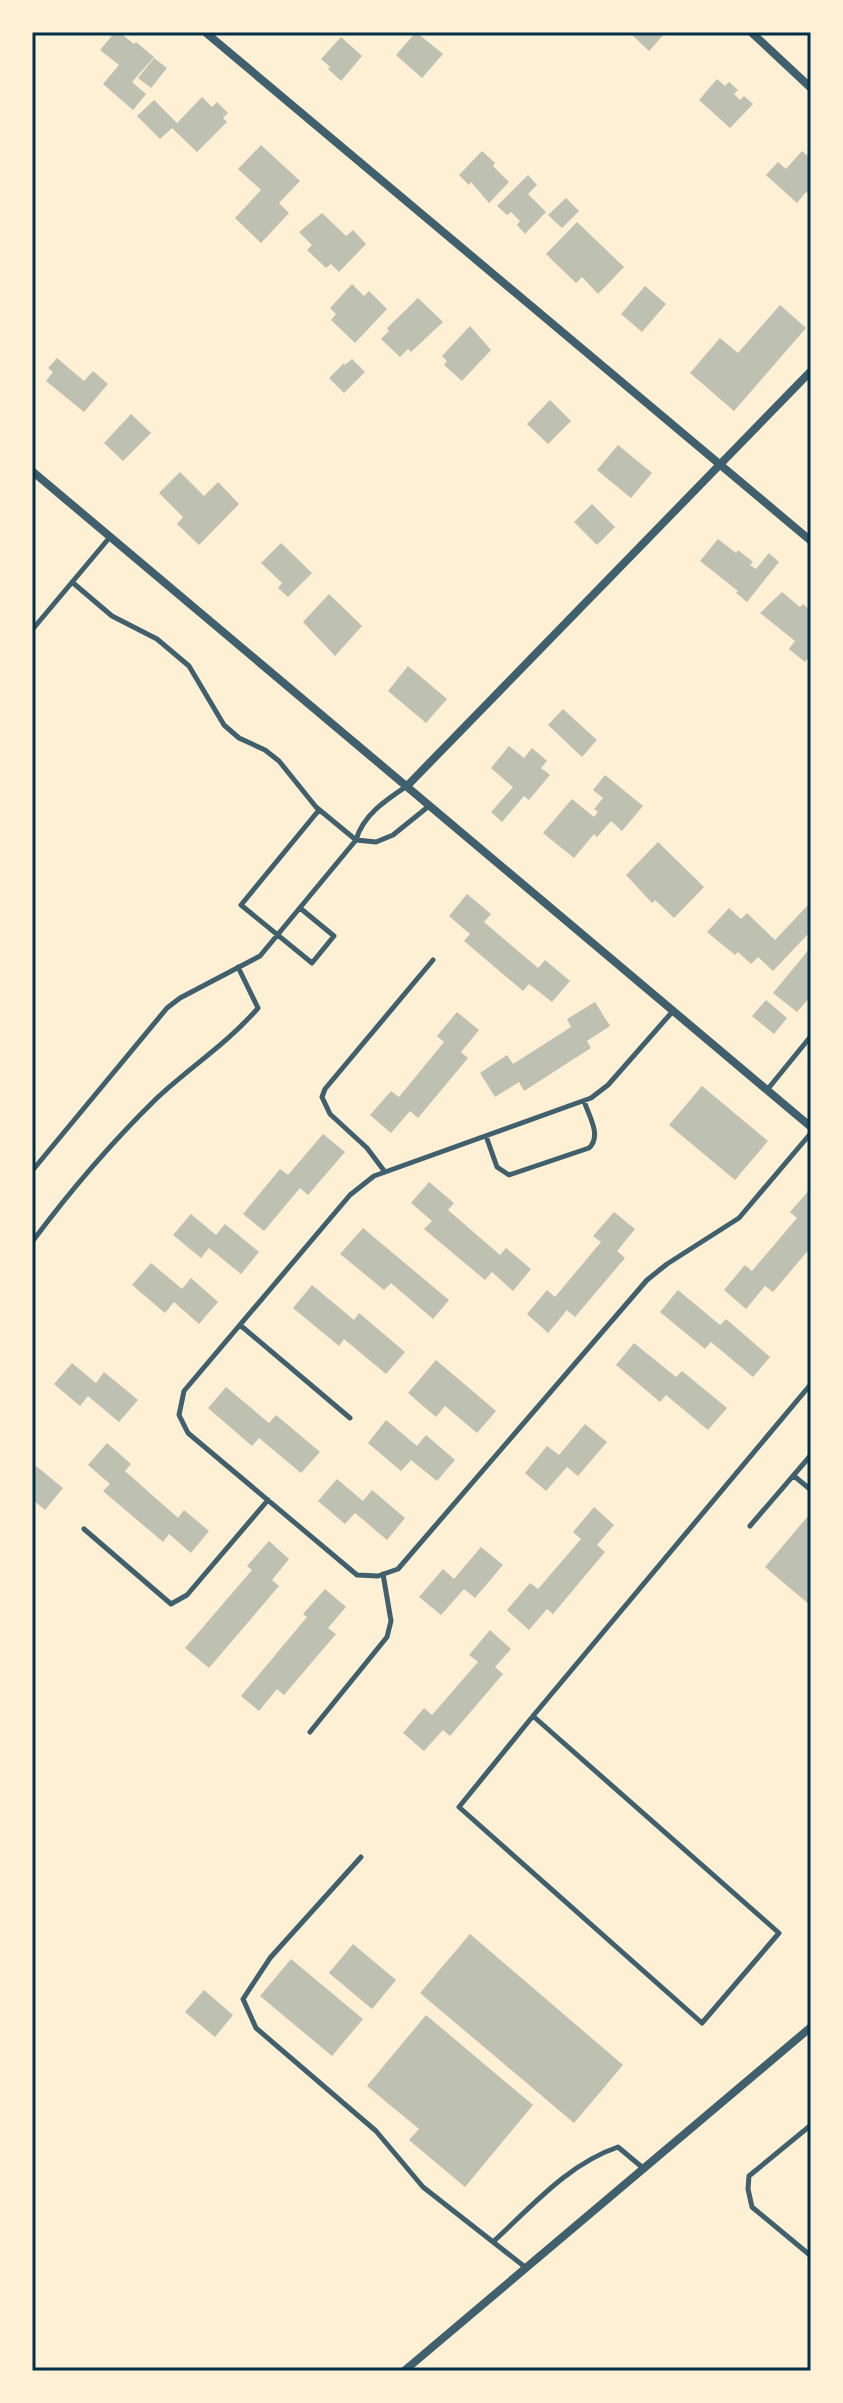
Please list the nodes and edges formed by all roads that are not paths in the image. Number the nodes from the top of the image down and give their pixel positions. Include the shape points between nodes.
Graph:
1 (205, 32) edge
2 (751, 32) edge
3 (811, 88) edge
4 (811, 371) edge
5 (720, 465) junction
6 (32, 471) edge
7 (111, 537) junction
8 (811, 541) edge
9 (72, 582) junction
10 (32, 630) edge
11 (407, 786) junction
12 (430, 805) junction
13 (319, 810) junction
14 (356, 840) junction
15 (300, 908) junction
16 (277, 935) junction
17 (433, 960) dead end
18 (238, 967) junction
19 (673, 1011) junction
20 (811, 1036) edge
21 (767, 1090) junction
22 (584, 1101) junction
23 (811, 1130) edge
24 (486, 1136) junction
25 (32, 1171) edge
26 (385, 1172) junction
27 (32, 1242) edge
28 (240, 1325) junction
29 (811, 1384) edge
30 (350, 1418) dead end
31 (811, 1455) edge
32 (794, 1476) junction
33 (811, 1490) edge
34 (268, 1500) junction
35 (750, 1526) dead end
36 (84, 1529) dead end
37 (383, 1574) junction
38 (533, 1716) junction
39 (310, 1732) dead end
40 (361, 1857) dead end
41 (811, 2027) edge
42 (811, 2125) edge
43 (644, 2168) junction
44 (494, 2241) junction
45 (811, 2256) edge
46 (526, 2268) junction
47 (404, 2371) edge

1 - 5 street
2 - 3 street
4 - 5 street
5 - 8 street
5 - 11 street
6 - 7 street
7 - 9 lane
7 - 11 street
9 - 10 lane
9 - 13 lane via 112,616 157,639 189,666 224,725 279,761
11 - 12 street
11 - 14 lane via 379,805
12 - 14 lane via 393,835 376,842
12 - 19 street
13 - 14 lane
13 - 16 lane via 241,905
14 - 15 lane
15 - 16 lane
15 - 16 lane via 334,936 312,963
16 - 18 lane via 260,956
17 - 26 lane via 322,1097 330,1114
18 - 25 lane via 167,1008
18 - 27 lane via 258,1008 127,1129
19 - 21 street
19 - 22 lane via 608,1085
20 - 21 lane
21 - 23 street
22 - 24 lane
22 - 24 lane via 596,1136 589,1148 509,1175 497,1167
23 - 37 lane via 739,1218 647,1280 398,1569
24 - 26 lane
26 - 28 lane via 350,1195
28 - 30 lane
28 - 34 lane via 184,1391 179,1415 188,1433
29 - 38 lane
31 - 32 lane
32 - 33 lane
32 - 35 lane
34 - 36 lane via 187,1595 171,1604
34 - 37 lane via 357,1575
37 - 39 lane via 391,1621 387,1637
38 - 38 lane via 779,1933 702,2023 459,1807
40 - 44 lane via 270,1958 243,1999 256,2028 376,2131 423,2187
41 - 43 street
42 - 45 lane via 749,2176 748,2189 752,2207
43 - 44 lane via 618,2147 601,2152 569,2171
43 - 46 street
44 - 46 lane
46 - 47 street

